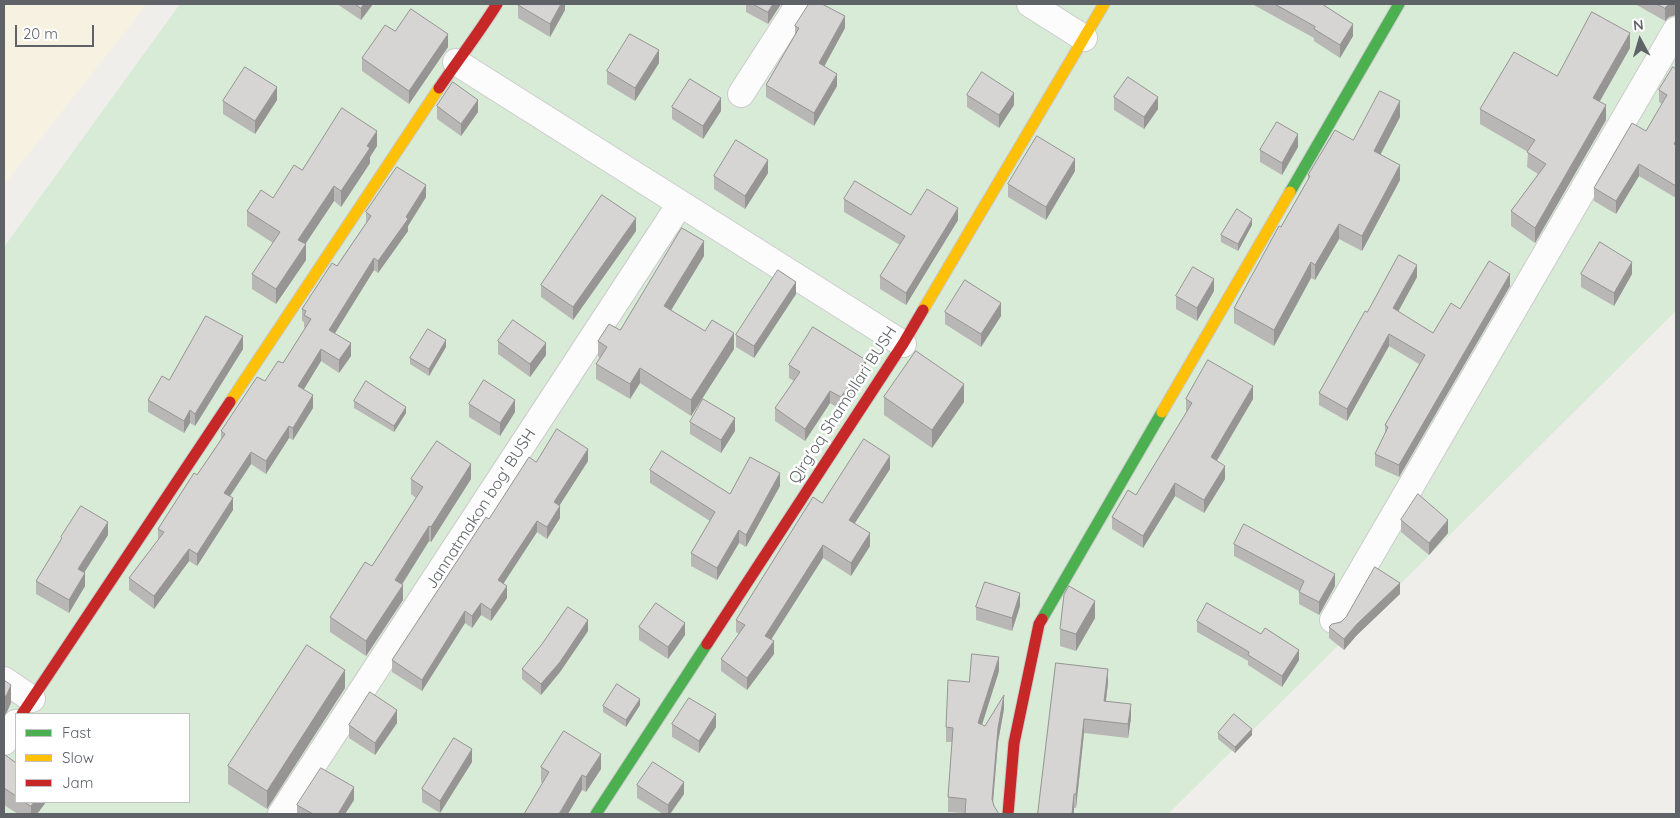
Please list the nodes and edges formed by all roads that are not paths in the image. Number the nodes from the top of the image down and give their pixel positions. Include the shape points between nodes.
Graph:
1 (497, 4) edge
2 (799, 4) edge
3 (1030, 4) edge
4 (1104, 4) edge
5 (1399, 4) edge
6 (1676, 30) edge
7 (1084, 38) junction
8 (456, 62) junction
9 (741, 94) dead end
10 (680, 204) junction
11 (903, 344) junction
12 (1333, 620) dead end
13 (4, 680) edge
14 (27, 707) edge
15 (15, 725) edge
16 (4, 742) edge
17 (281, 814) edge
18 (596, 814) edge
19 (1008, 814) edge

1 - 8 street
2 - 9 street
3 - 7 street
4 - 7 street, Qirg'oq Shamollari BUSH
5 - 19 street via 1039,624 1014,743
6 - 12 street
7 - 11 street, Qirg'oq Shamollari BUSH
8 - 10 street
8 - 14 street
10 - 11 street
10 - 17 street, Jannatmakon bog' BUSH
11 - 18 street, Qirg'oq Shamollari BUSH
13 - 14 street
15 - 16 street

